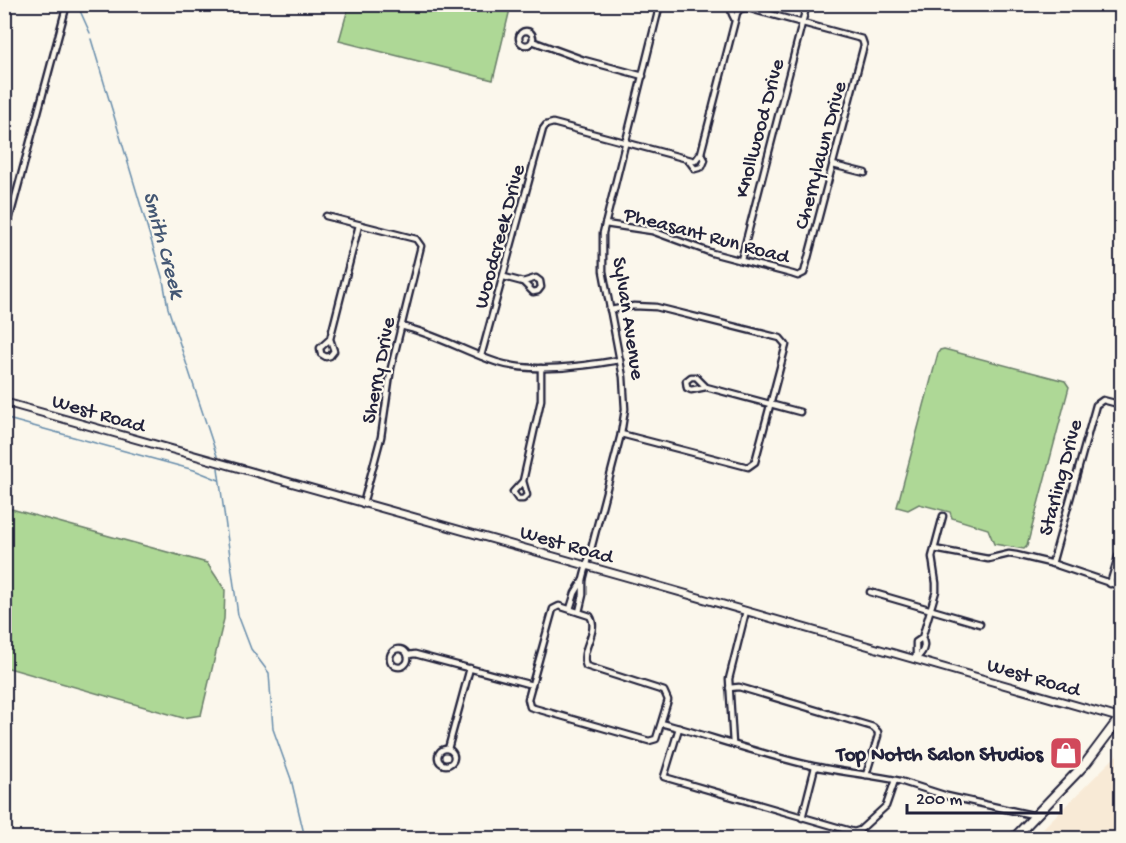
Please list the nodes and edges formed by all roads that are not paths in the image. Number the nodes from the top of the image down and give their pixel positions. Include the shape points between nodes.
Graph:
1 (68, 4) edge
2 (660, 4) edge
3 (730, 4) edge
4 (807, 4) edge
5 (743, 7) edge
6 (735, 20) junction
7 (802, 22) junction
8 (532, 41) dead end
9 (643, 76) junction
10 (625, 144) junction
11 (701, 153) junction
12 (689, 161) junction
13 (833, 165) junction
14 (866, 173) dead end
15 (326, 216) dead end
16 (605, 224) junction
17 (359, 225) junction
18 (4, 238) edge
19 (741, 260) junction
20 (801, 275) joint
21 (504, 277) junction
22 (523, 282) dead end
23 (610, 310) junction
24 (401, 326) junction
25 (330, 339) dead end
26 (481, 356) junction
27 (620, 360) junction
28 (541, 368) junction
29 (706, 387) dead end
30 (4, 402) edge
31 (771, 404) junction
32 (1122, 405) edge
33 (800, 411) dead end
34 (621, 434) junction
35 (523, 482) dead end
36 (363, 504) junction
37 (943, 516) dead end
38 (1122, 544) edge
39 (934, 549) junction
40 (1052, 564) junction
41 (586, 566) junction
42 (583, 579) junction
43 (1110, 584) junction
44 (1122, 587) edge
45 (870, 592) dead end
46 (570, 609) junction
47 (931, 609) junction
48 (746, 611) junction
49 (579, 612) junction
50 (980, 624) dead end
51 (922, 638) junction
52 (408, 655) junction
53 (916, 659) junction
54 (470, 668) junction
55 (532, 685) junction
56 (729, 688) junction
57 (1121, 717) edge
58 (661, 723) junction
59 (679, 728) junction
60 (733, 744) junction
61 (448, 749) dead end
62 (815, 767) junction
63 (866, 775) junction
64 (895, 780) junction
65 (1036, 816) junction
66 (802, 818) junction
67 (1014, 838) edge

1 - 18 street
2 - 9 street, Sylvan Avenue
3 - 6 street
4 - 7 street, Knollwood Drive
5 - 6 street
5 - 7 street
6 - 11 street
7 - 13 street, Cherrylawn Drive via 860,38 864,45
7 - 19 street, Knollwood Drive
8 - 9 street
9 - 10 street, Sylvan Avenue
10 - 12 street
10 - 16 street, Sylvan Avenue
10 - 21 street, Woodcreek Drive via 553,123 546,125
11 - 12 street via 697,160
11 - 12 street via 705,160 702,167 695,169
13 - 14 street
13 - 20 street, Cherrylawn Drive via 806,270
15 - 17 street
16 - 19 street, Pheasant Run Road via 652,231
16 - 23 street, Sylvan Avenue via 602,258
17 - 24 street, Sherry Drive via 420,243
17 - 25 street
19 - 20 street, Pheasant Run Road
21 - 22 street
21 - 26 street, Woodcreek Drive
23 - 27 street, Sylvan Avenue
23 - 31 street via 634,306 661,308 780,338 786,348
24 - 26 street
24 - 36 street, Sherry Drive via 380,441
26 - 28 street via 516,367
27 - 28 street
27 - 34 street, Sylvan Avenue via 625,398
28 - 35 street via 540,399
29 - 31 street
30 - 36 street, West Road
31 - 33 street
31 - 34 street via 753,466
32 - 40 street, Starling Drive via 1106,400 1096,405
34 - 41 street, Sylvan Avenue
36 - 41 street, West Road
37 - 39 street
38 - 43 street
39 - 40 street via 988,559 1009,554
39 - 47 street via 936,588
40 - 43 street
41 - 42 street, Sylvan Avenue
41 - 48 street, West Road
42 - 46 street
42 - 49 street
43 - 44 street
45 - 47 street
46 - 49 street
46 - 55 street via 557,606 552,612
47 - 50 street
47 - 51 street
48 - 53 street, West Road
48 - 56 street
49 - 58 street via 593,621 585,665 664,691 669,698
51 - 53 street via 916,642
51 - 53 street via 924,648
52 - 52 street via 401,649 395,650 390,660 394,666 402,667
52 - 54 street
53 - 57 street, West Road
54 - 55 street
54 - 61 street
55 - 58 street via 528,702 534,709 649,741 656,739
56 - 60 street
56 - 63 street via 739,687 873,727 878,736
57 - 65 main road via 1095,753
58 - 59 street
59 - 60 street
59 - 66 street via 664,777
60 - 62 street
62 - 63 street
62 - 66 street
63 - 64 street
64 - 65 street
64 - 66 street via 886,806 857,831
65 - 67 main road

